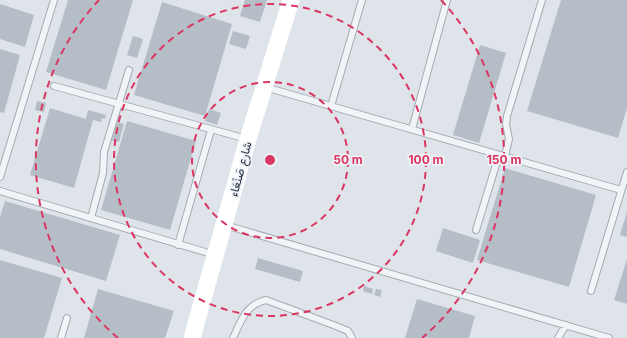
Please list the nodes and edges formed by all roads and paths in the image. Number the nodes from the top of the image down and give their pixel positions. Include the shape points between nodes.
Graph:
1 (54, 0) edge
2 (291, 0) edge
3 (362, 0) edge
4 (447, 0) edge
5 (542, 0) edge
6 (129, 70) dead end
7 (54, 86) dead end
8 (265, 87) junction
9 (118, 104) junction
10 (331, 106) junction
11 (212, 130) junction
12 (412, 130) junction
13 (248, 140) junction
14 (502, 156) junction
15 (627, 172) edge
16 (0, 177) edge
17 (621, 190) junction
18 (0, 191) edge
19 (91, 218) junction
20 (225, 225) junction
21 (476, 230) dead end
22 (178, 245) junction
23 (216, 256) junction
24 (591, 291) dead end
25 (67, 318) dead end
26 (566, 325) junction
27 (61, 338) edge
28 (192, 338) edge
29 (233, 338) edge
30 (352, 338) edge
31 (558, 338) edge
32 (609, 338) edge

1 - 16 lane
2 - 8 street, شارع صَنْعَاء
3 - 10 lane
4 - 12 lane
5 - 14 lane via 507,116 509,139
6 - 9 lane
7 - 9 lane
8 - 10 lane
8 - 13 street, شارع صَنْعَاء
9 - 11 lane
9 - 19 lane via 104,152 103,173
10 - 12 lane
11 - 13 lane
11 - 22 lane
12 - 14 lane
13 - 20 street, شارع صَنْعَاء
14 - 17 lane
14 - 21 lane
15 - 17 lane
17 - 24 lane
18 - 19 lane
19 - 22 lane
20 - 23 street, شارع صَنْعَاء
20 - 26 lane
22 - 23 lane
23 - 28 street, شارع صَنْعَاء
25 - 27 lane
26 - 31 lane
26 - 32 lane
29 - 30 lane via 249,307 266,300 348,331

